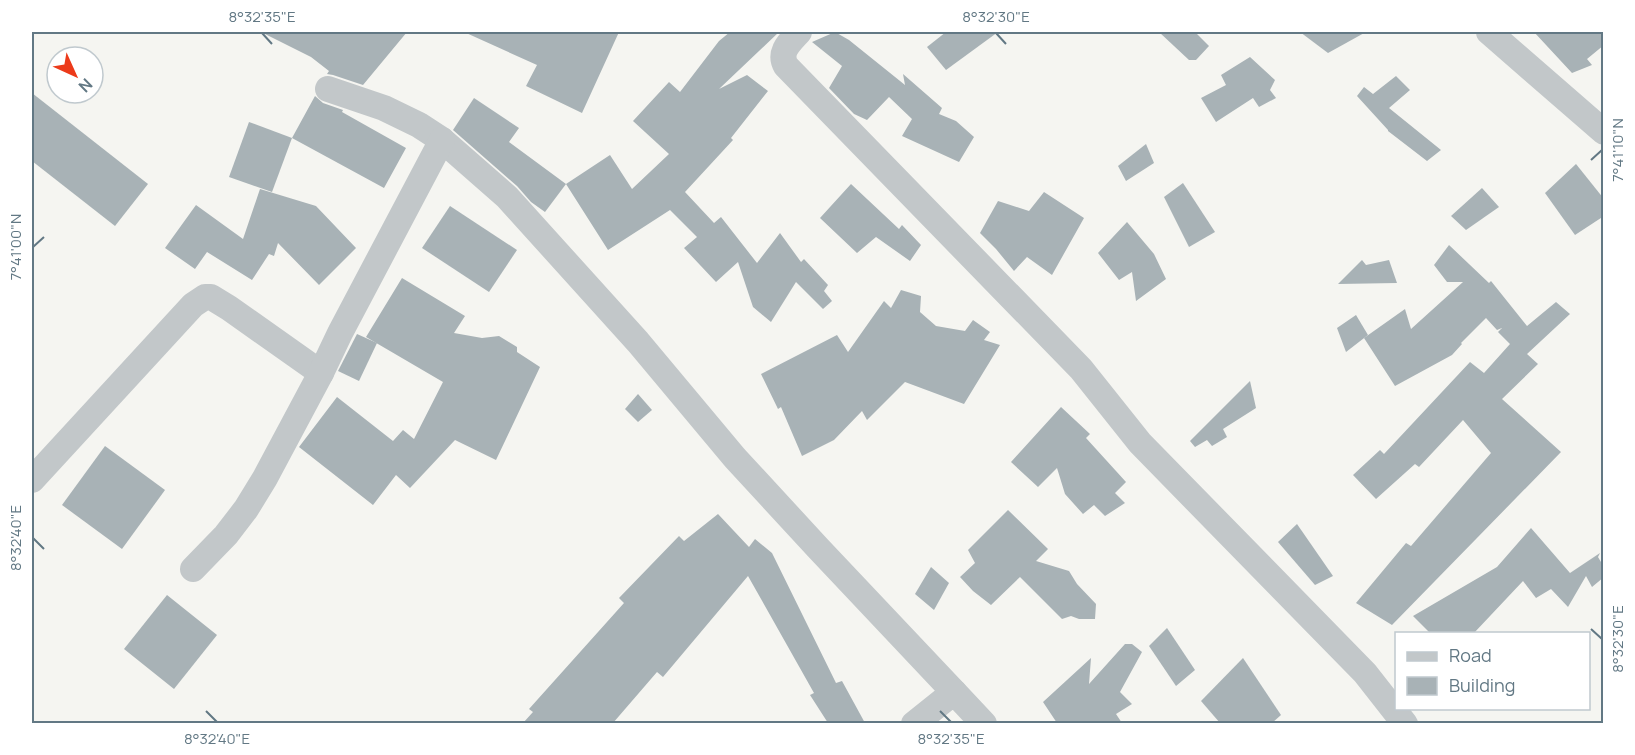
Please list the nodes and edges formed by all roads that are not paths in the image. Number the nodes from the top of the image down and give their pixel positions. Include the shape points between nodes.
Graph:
1 (799, 32) edge
2 (1490, 32) edge
3 (328, 89) dead end
4 (1604, 132) edge
5 (442, 140) junction
6 (321, 373) junction
7 (32, 480) edge
8 (193, 569) dead end
9 (954, 692) junction
10 (914, 723) edge
11 (984, 723) edge
12 (1405, 723) edge

1 - 12 street via 785,49 786,66 1081,369 1140,443 1365,673
2 - 4 street
3 - 5 street via 384,108
5 - 6 street
5 - 9 street via 507,197 638,342 735,458
6 - 7 street via 229,308 205,297
6 - 8 street via 246,509
9 - 10 street
9 - 11 street

